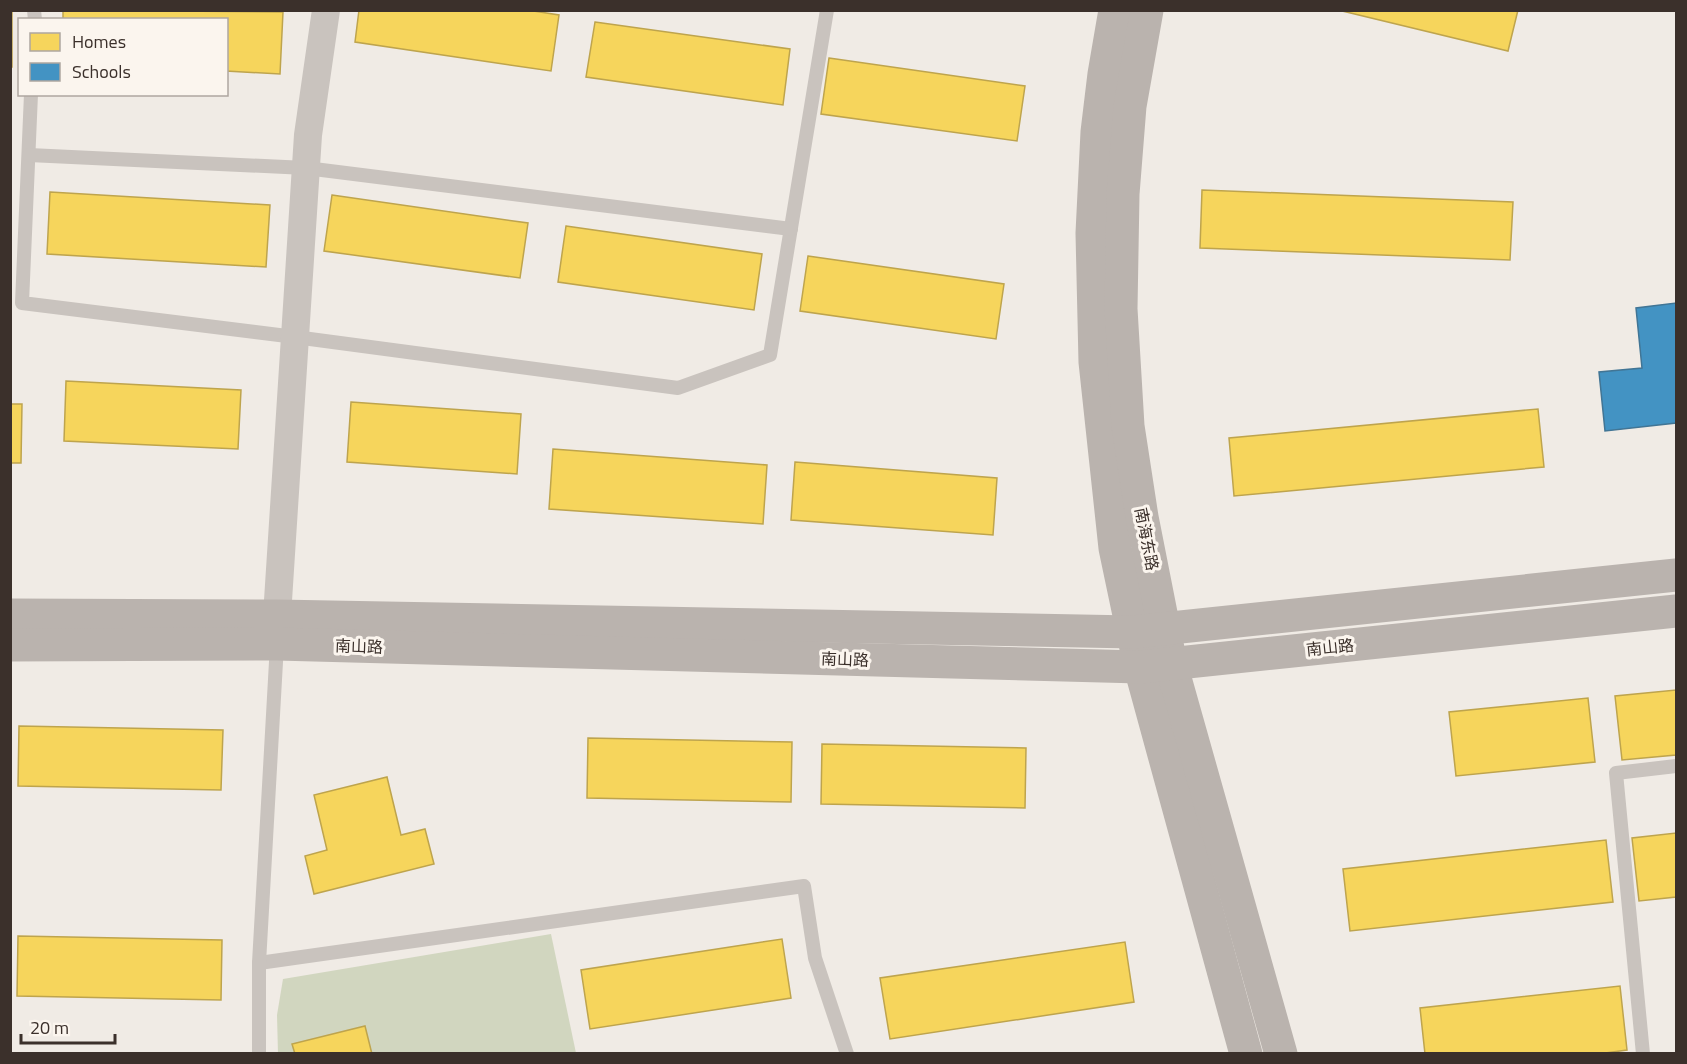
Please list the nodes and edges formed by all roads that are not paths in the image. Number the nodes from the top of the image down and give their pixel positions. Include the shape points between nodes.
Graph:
1 (326, 10) edge
2 (827, 10) edge
3 (1115, 10) edge
4 (1147, 10) edge
5 (32, 96) edge
6 (28, 155) junction
7 (306, 168) junction
8 (791, 229) junction
9 (295, 337) junction
10 (1677, 575) edge
11 (1677, 610) edge
12 (10, 615) edge
13 (277, 630) junction
14 (1148, 630) junction
15 (10, 645) edge
16 (1155, 665) junction
17 (1677, 766) edge
18 (259, 963) junction
19 (259, 1053) edge
20 (848, 1053) edge
21 (1246, 1053) edge
22 (1281, 1053) edge
23 (1643, 1053) edge

1 - 7 street
2 - 8 lane
3 - 14 street, 南海东路 via 1097,132 1092,233 1095,362 1115,548
4 - 14 street, 南海东路 via 1130,106 1123,195 1121,309 1128,426 1142,517
5 - 6 lane
6 - 7 lane
6 - 9 lane via 22,303
7 - 8 lane
7 - 9 street
8 - 9 lane via 770,355 678,388
9 - 13 street
10 - 14 street, 南山路
11 - 16 street, 南山路
12 - 13 street, 南山路
13 - 14 street, 南山路
13 - 15 street, 南山路
13 - 16 street, 南山路
13 - 18 lane
14 - 16 street, 南海东路
16 - 21 street, 南海东路
16 - 22 street, 南海东路
17 - 23 lane via 1616,773
18 - 19 lane
18 - 20 lane via 804,885 815,958

